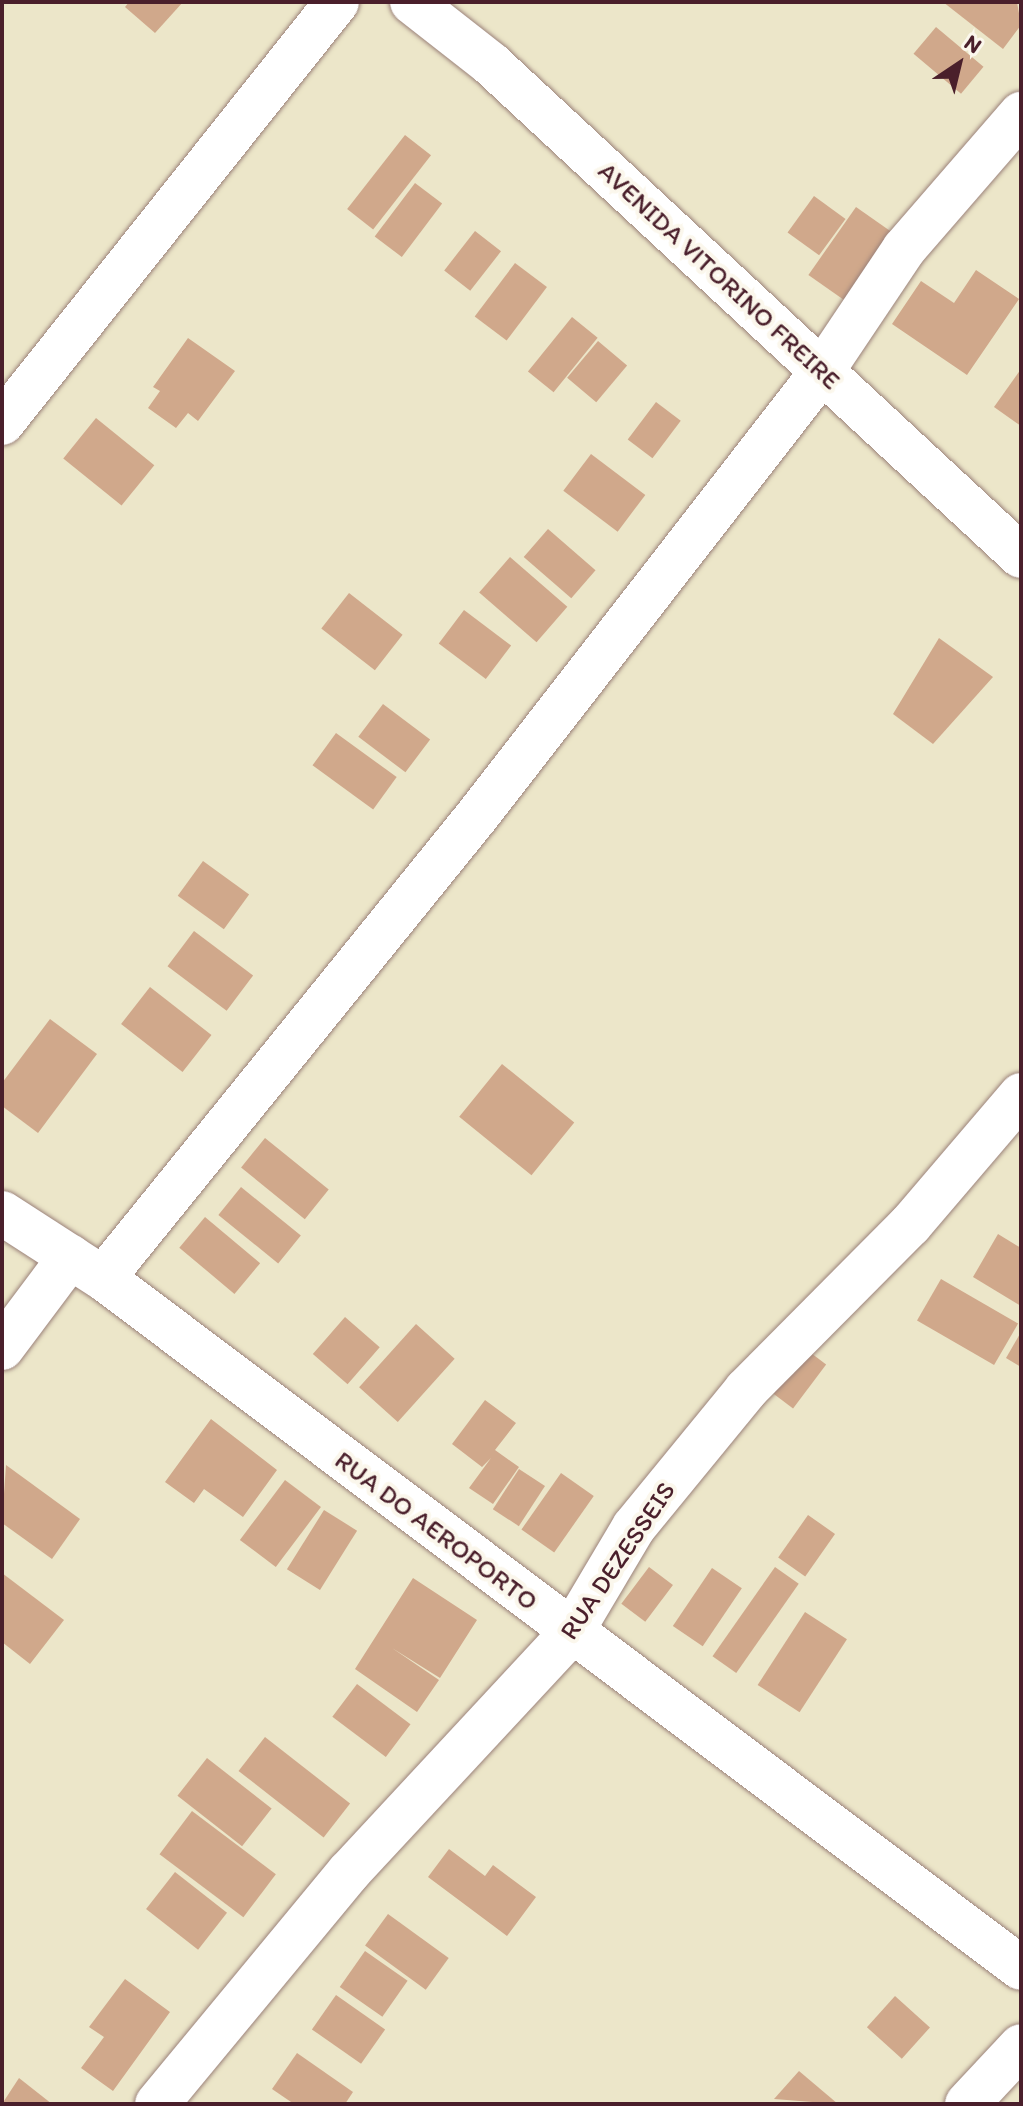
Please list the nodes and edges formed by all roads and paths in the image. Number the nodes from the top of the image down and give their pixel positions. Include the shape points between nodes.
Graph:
1 (337, 2) edge
2 (412, 2) edge
3 (1021, 114) edge
4 (821, 373) junction
5 (2, 423) edge
6 (1021, 556) edge
7 (1021, 1095) edge
8 (2, 1213) edge
9 (86, 1268) junction
10 (2, 1348) edge
11 (571, 1633) junction
12 (1021, 1968) edge
13 (1021, 2046) edge
14 (157, 2104) edge
15 (967, 2104) edge

1 - 5 street
2 - 4 street, AVENIDA VITORINO FREIRE via 491,64
3 - 4 street via 904,249
4 - 6 street, AVENIDA VITORINO FREIRE
4 - 9 street
7 - 11 street, RUA DEZESSEIS via 910,1225 746,1390 634,1527
8 - 9 street, RUA DO AEROPORTO
9 - 10 street
9 - 11 street, RUA DO AEROPORTO
11 - 12 street, RUA DO AEROPORTO
11 - 14 street, RUA DEZESSEIS via 349,1872
13 - 15 street

